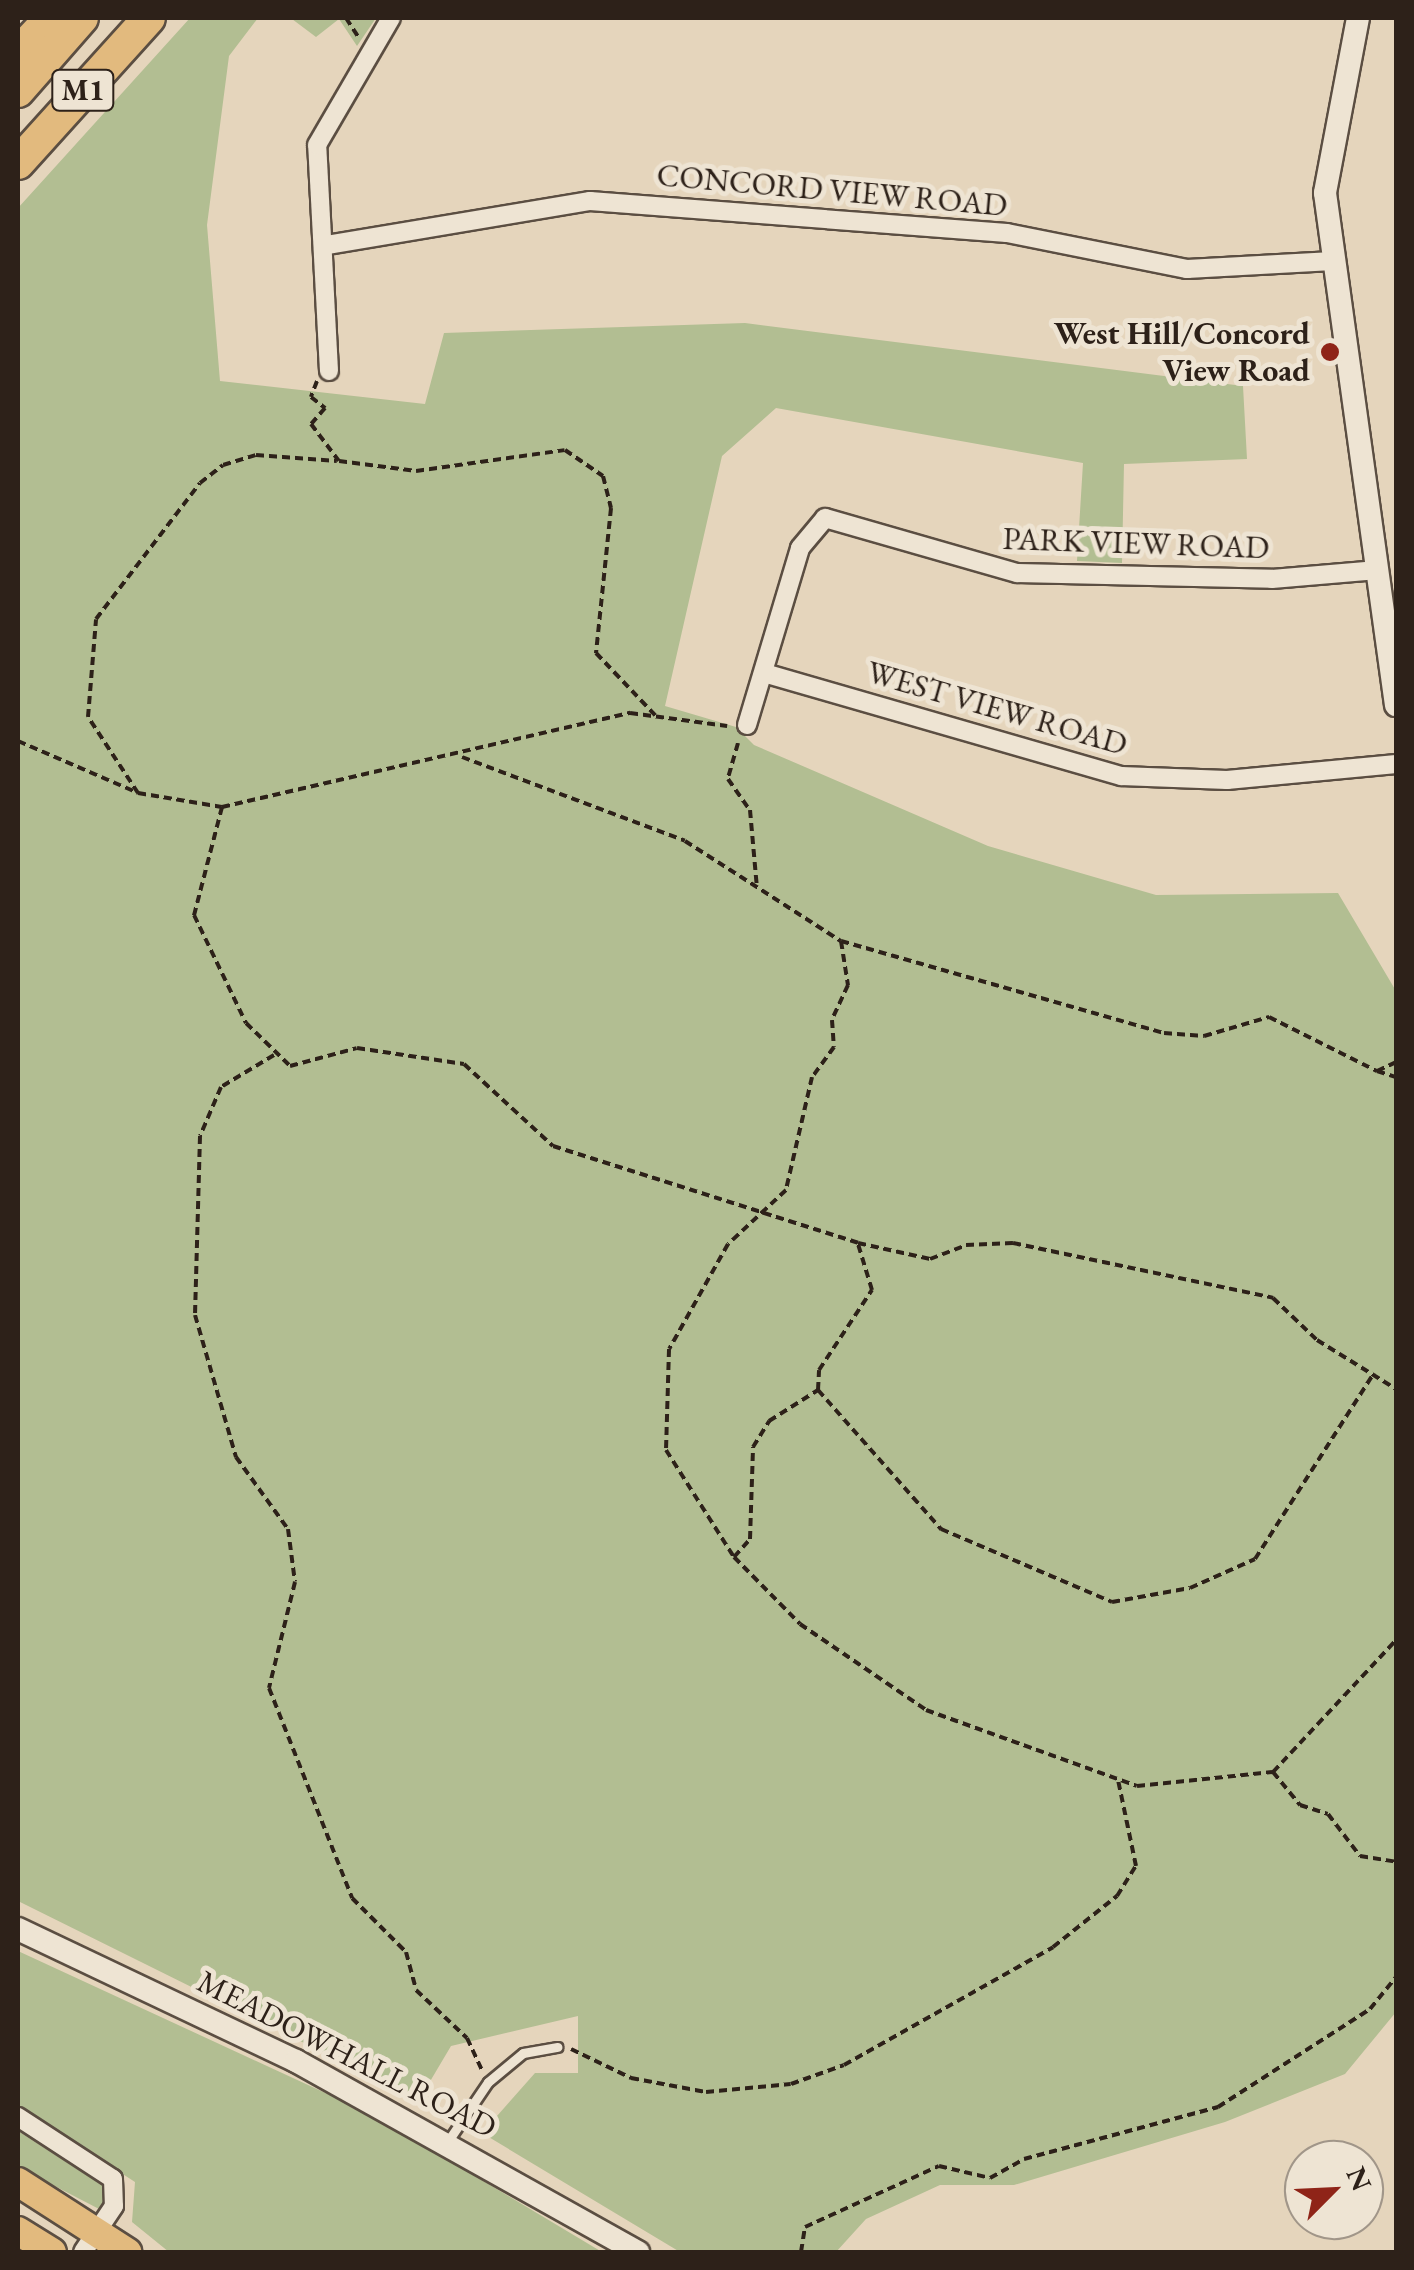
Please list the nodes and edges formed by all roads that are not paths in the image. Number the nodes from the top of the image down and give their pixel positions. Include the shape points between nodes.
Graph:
1 (51, 18) edge
2 (82, 18) edge
3 (149, 18) edge
4 (391, 18) edge
5 (1358, 18) edge
6 (18, 53) edge
7 (18, 91) edge
8 (18, 163) edge
9 (327, 246) junction
10 (1333, 261) junction
11 (329, 371) road end
12 (1378, 570) junction
13 (764, 673) junction
14 (1396, 705) edge
15 (747, 725) road end
16 (1396, 764) edge
17 (18, 1930) edge
18 (557, 2046) road end
19 (18, 2117) edge
20 (448, 2141) junction
21 (18, 2182) edge
22 (18, 2231) edge
23 (90, 2242) edge
24 (52, 2252) edge
25 (127, 2252) edge
26 (638, 2252) edge

1 - 6 highway
2 - 7 highway, M1
3 - 8 highway, M1
4 - 9 street via 317,145
5 - 10 street via 1325,159
9 - 10 street, CONCORD VIEW ROAD via 590,201 1007,233 1187,269
9 - 11 street
10 - 12 street
12 - 13 street, PARK VIEW ROAD via 1272,579 1017,572 825,518 800,548
12 - 14 street
13 - 15 street, PARK VIEW ROAD
13 - 16 street, WEST VIEW ROAD via 1121,776 1227,780
17 - 20 street, MEADOWHALL ROAD
18 - 20 lane via 523,2053 488,2082
19 - 23 street via 113,2179 114,2206
20 - 26 street, MEADOWHALL ROAD
21 - 23 main road
22 - 24 main road
23 - 25 main road

